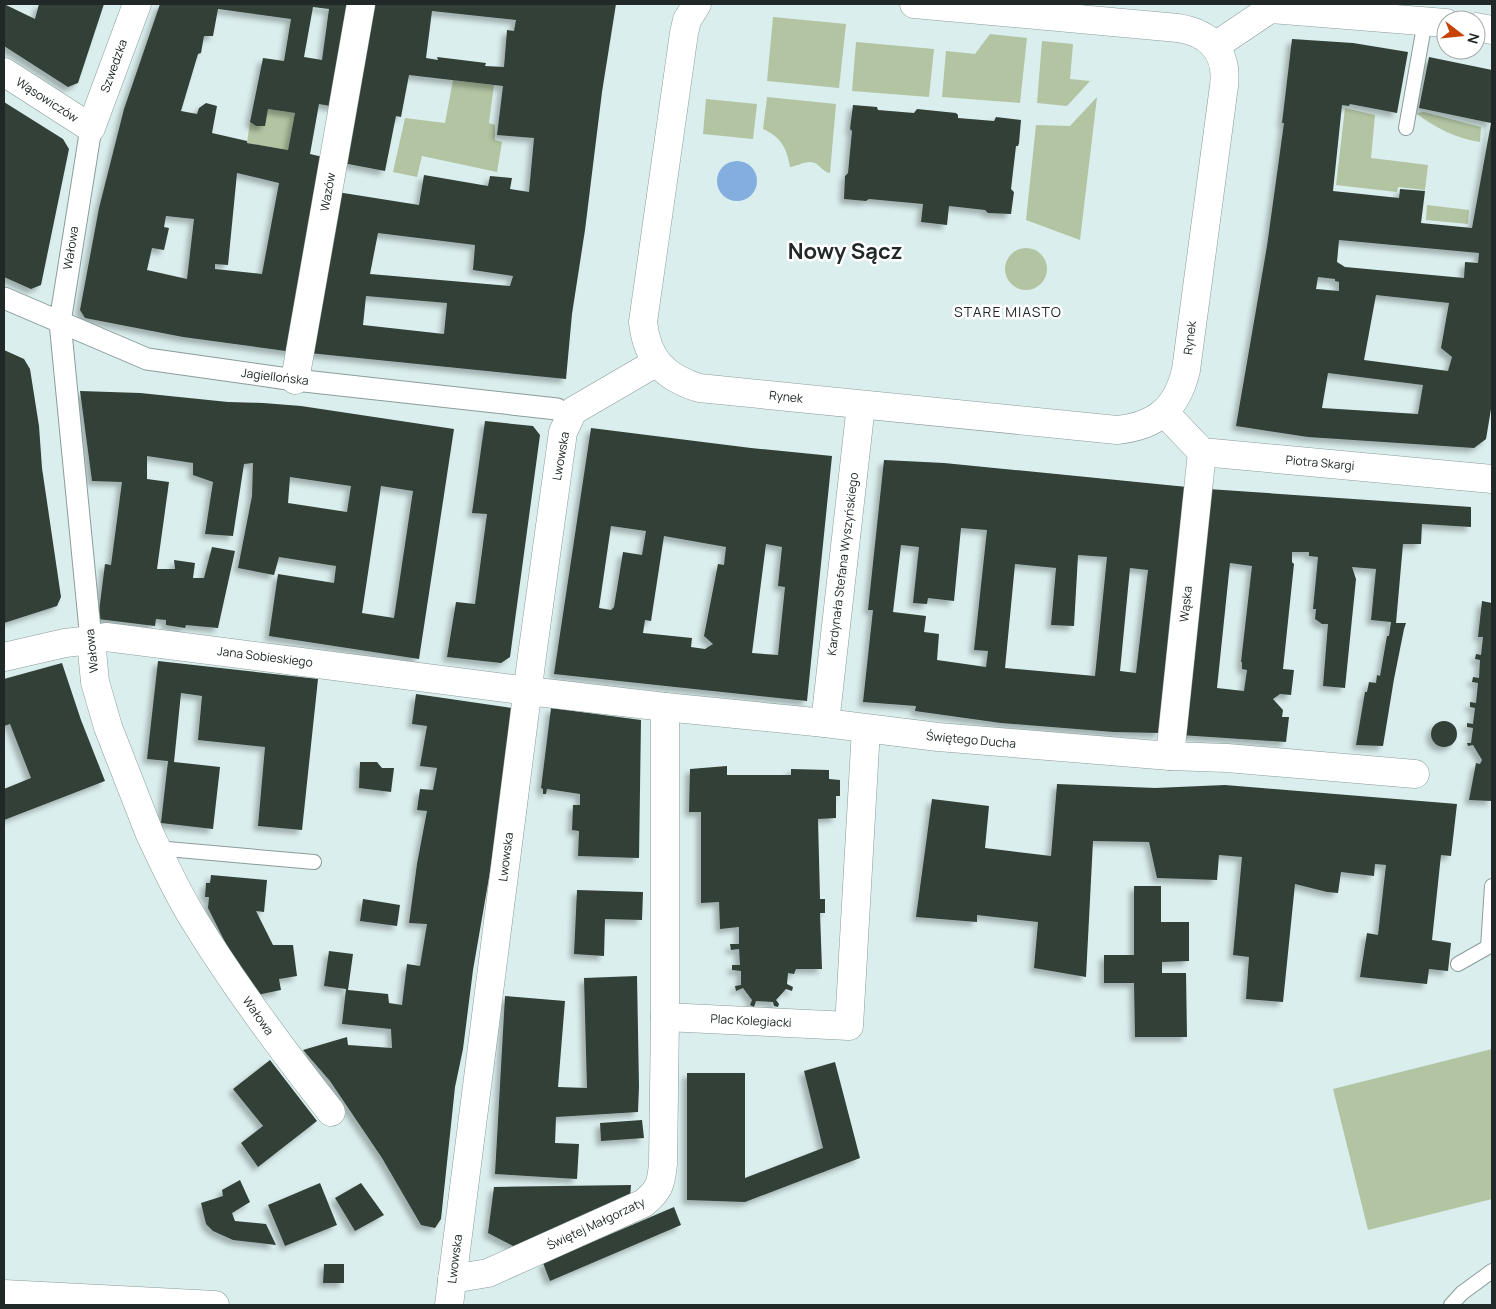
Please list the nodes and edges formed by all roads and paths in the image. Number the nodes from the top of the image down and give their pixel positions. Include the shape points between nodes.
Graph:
1 (137, 4) edge
2 (362, 4) edge
3 (697, 4) edge
4 (914, 4) edge
5 (1270, 6) edge
6 (1435, 22) edge
7 (1214, 46) junction
8 (4, 72) edge
9 (91, 128) junction
10 (1406, 128) dead end
11 (4, 298) edge
12 (60, 322) junction
13 (656, 362) junction
14 (295, 380) junction
15 (862, 405) junction
16 (565, 410) junction
17 (1164, 412) junction
18 (1202, 452) junction
19 (1492, 479) edge
20 (91, 640) junction
21 (4, 657) edge
22 (528, 691) junction
23 (665, 707) junction
24 (825, 723) junction
25 (866, 729) junction
26 (1170, 756) junction
27 (1415, 774) dead end
28 (156, 848) junction
29 (314, 862) dead end
30 (1492, 886) edge
31 (1458, 964) dead end
32 (665, 1017) junction
33 (331, 1112) dead end
34 (1492, 1271) edge
35 (452, 1279) junction
36 (4, 1294) edge
37 (215, 1305) edge
38 (449, 1305) edge
39 (1450, 1305) edge

1 - 9 street, Szwedzka
2 - 14 street, Wazów
3 - 13 street, Rynek via 687,20 684,33 645,308 645,336
4 - 7 street, Rynek via 1178,28 1198,33
5 - 6 street
5 - 7 street
6 - 10 lane
7 - 17 street, Rynek via 1225,70 1186,370 1175,400
8 - 9 street, Wąsowiczów
9 - 12 street, Wałowa
11 - 12 street, Jagiellońska
12 - 14 street, Jagiellońska via 146,360
12 - 20 street, Wałowa
13 - 15 street, Rynek via 682,383 699,388
13 - 16 street
14 - 16 street, Jagiellońska
15 - 17 street, Rynek via 1117,430 1150,422
15 - 24 street, Kardynała Stefana Wyszyńskiego
16 - 22 street, Lwowska
17 - 18 street
18 - 19 street, Piotra Skargi
18 - 26 street, Wąska
20 - 21 street, Jana Sobieskiego
20 - 22 street, Jana Sobieskiego via 106,637
20 - 28 street, Wałowa via 95,682 108,727
22 - 23 street, Świętego Ducha
22 - 35 street, Lwowska
23 - 24 street, Świętego Ducha
23 - 32 street
24 - 25 street, Świętego Ducha
25 - 26 street, Świętego Ducha via 938,738
25 - 32 street, Plac Kolegiacki via 849,1026
26 - 27 street, Świętego Ducha
28 - 29 lane
28 - 33 street, Wałowa via 195,922 266,1030
30 - 31 lane via 1488,947
32 - 35 street, Świętej Małgorzaty via 663,1164 656,1192 644,1203 488,1273
34 - 39 lane
35 - 38 street, Lwowska
36 - 37 street

